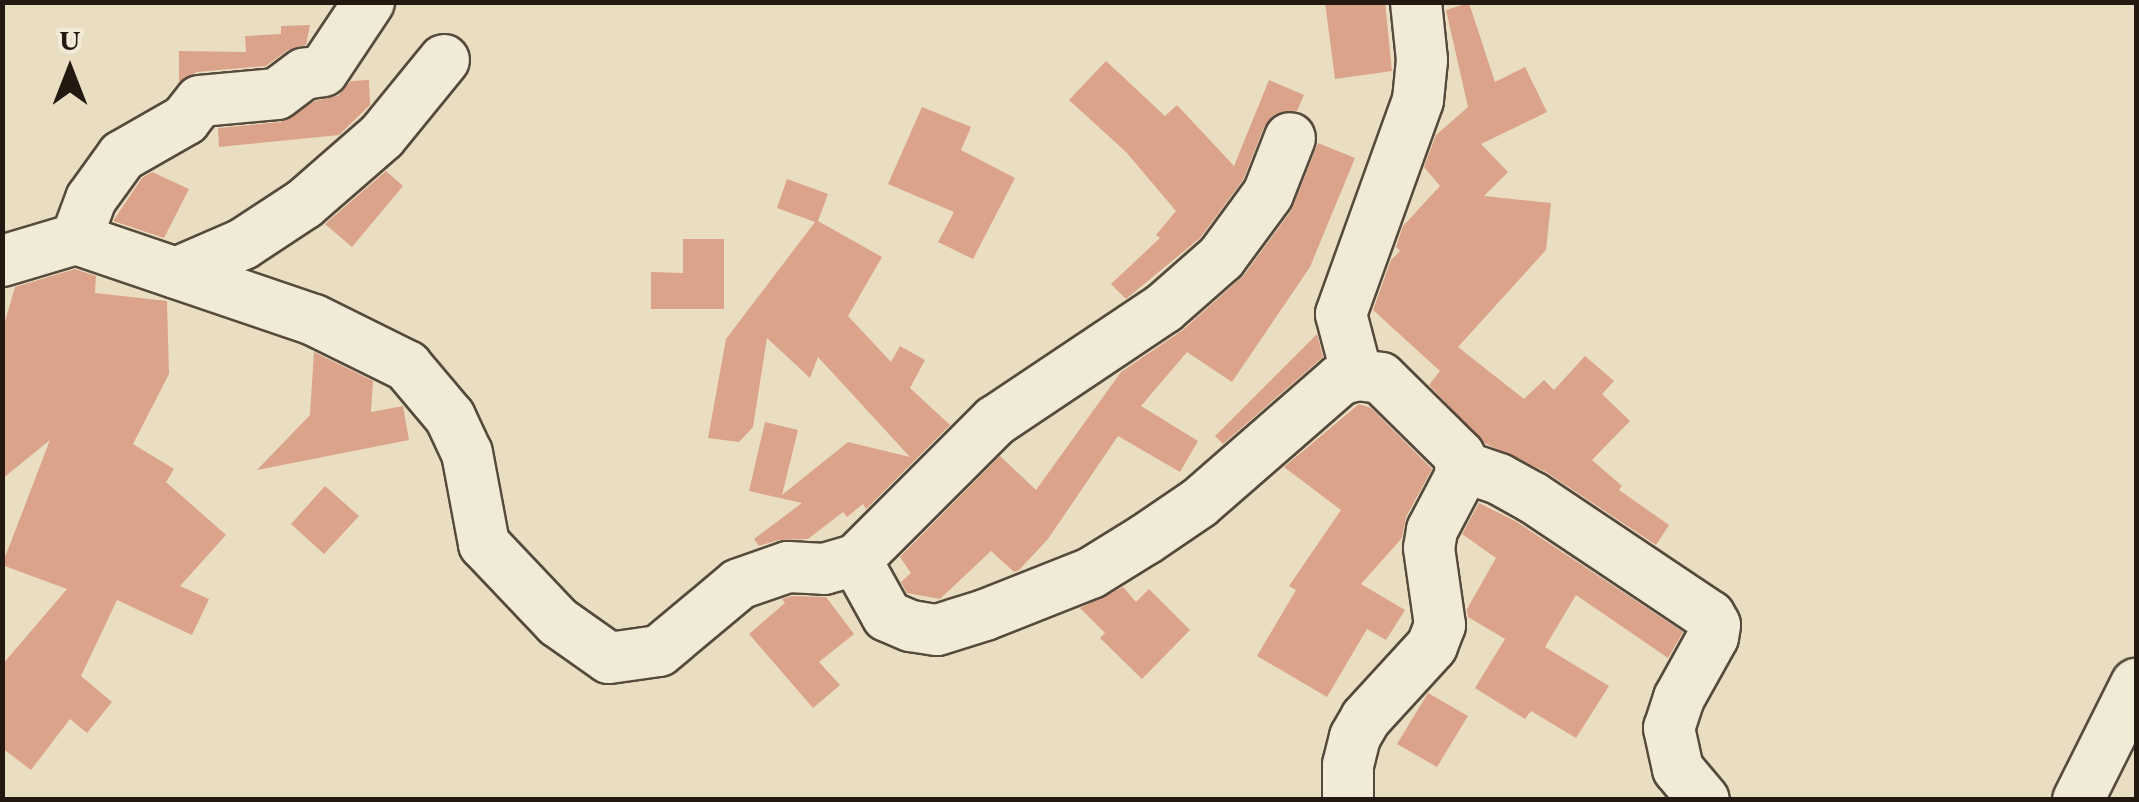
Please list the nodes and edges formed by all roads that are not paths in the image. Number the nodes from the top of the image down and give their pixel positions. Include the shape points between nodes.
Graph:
1 (369, 2) edge
2 (1416, 2) edge
3 (444, 60) dead end
4 (1290, 138) dead end
5 (76, 238) junction
6 (2, 261) edge
7 (176, 273) junction
8 (1357, 375) junction
9 (1462, 466) junction
10 (856, 560) junction
11 (2136, 684) edge
12 (1348, 800) edge
13 (1704, 800) edge
14 (2078, 800) edge

1 - 5 street via 323,71 304,74 277,94 200,102 185,120 122,156 91,199
2 - 8 street via 1418,100 1342,314
3 - 7 street via 382,136 304,204 243,244
4 - 10 street via 1268,194 1221,258 1164,308 994,421
5 - 6 street
5 - 7 street
7 - 10 street via 314,320 407,366 450,417 467,453 484,544 558,622 609,658 658,650 760,574
8 - 9 street via 1381,378 1393,388 1459,455
8 - 10 street via 1340,380 1199,503 1146,539 1091,573 985,614 937,630 886,616
9 - 12 street via 1429,548 1440,625 1432,646 1355,736
9 - 13 street via 1532,497 1710,616 1713,637 1669,728 1678,769
11 - 14 street

